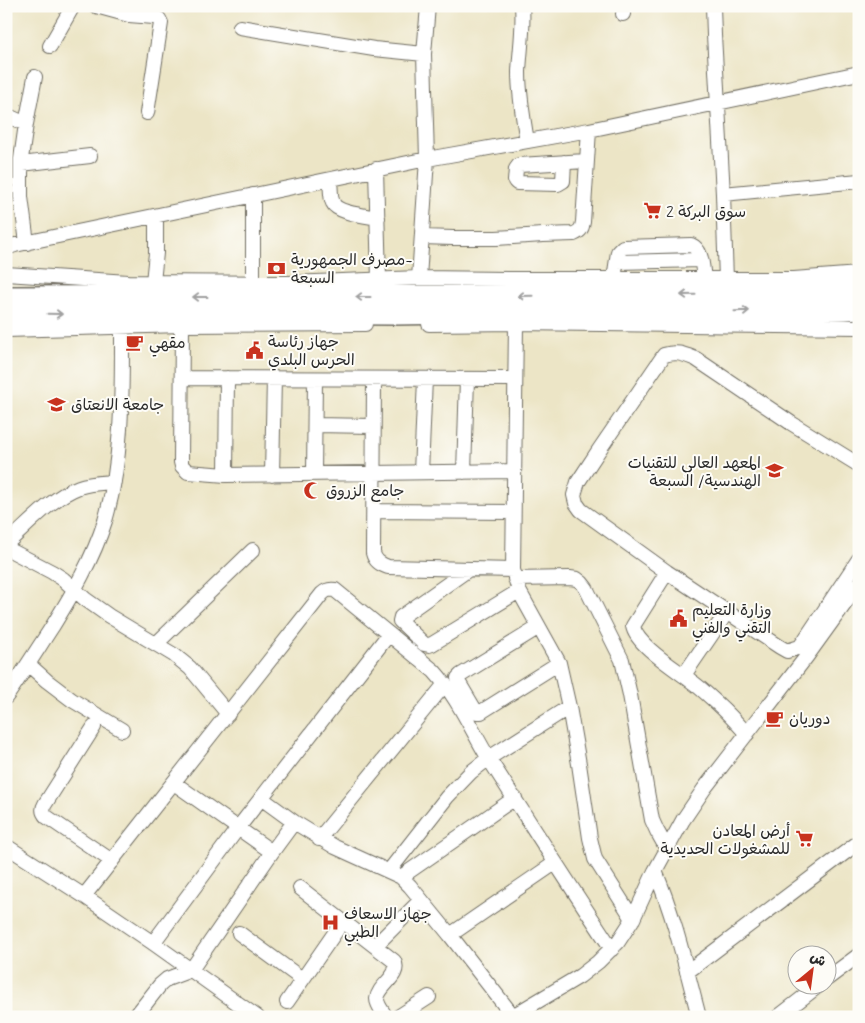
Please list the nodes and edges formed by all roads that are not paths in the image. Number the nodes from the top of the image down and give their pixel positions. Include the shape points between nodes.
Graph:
1 (73, 6) edge
2 (96, 6) edge
3 (428, 6) edge
4 (522, 6) edge
5 (713, 6) edge
6 (240, 27) dead end
7 (50, 46) dead end
8 (424, 54) junction
9 (859, 73) edge
10 (35, 77) dead end
11 (718, 104) junction
12 (146, 113) dead end
13 (6, 115) edge
14 (26, 124) junction
15 (589, 130) junction
16 (527, 141) junction
17 (90, 156) dead end
18 (427, 159) junction
19 (586, 161) junction
20 (564, 162) dead end
21 (21, 164) junction
22 (376, 170) junction
23 (330, 180) junction
24 (859, 181) edge
25 (723, 194) junction
26 (253, 195) junction
27 (156, 216) junction
28 (378, 218) junction
29 (422, 236) junction
30 (27, 243) junction
31 (6, 248) edge
32 (6, 274) edge
33 (859, 274) edge
34 (420, 278) junction
35 (704, 279) junction
36 (726, 279) junction
37 (379, 280) junction
38 (614, 280) junction
39 (153, 282) junction
40 (253, 282) junction
41 (859, 290) edge
42 (6, 297) edge
43 (859, 308) edge
44 (6, 313) edge
45 (244, 319) junction
46 (307, 319) junction
47 (516, 323) junction
48 (182, 325) junction
49 (122, 328) junction
50 (859, 328) edge
51 (6, 330) edge
52 (182, 378) junction
53 (226, 378) junction
54 (274, 378) junction
55 (315, 379) junction
56 (374, 379) junction
57 (425, 379) junction
58 (467, 379) junction
59 (515, 379) junction
60 (315, 425) junction
61 (373, 426) junction
62 (859, 465) edge
63 (514, 471) junction
64 (421, 472) junction
65 (464, 472) junction
66 (374, 473) junction
67 (314, 474) junction
68 (226, 475) junction
69 (272, 475) junction
70 (114, 482) junction
71 (374, 511) junction
72 (513, 512) junction
73 (6, 544) edge
74 (6, 548) edge
75 (254, 550) dead end
76 (859, 559) edge
77 (469, 569) junction
78 (668, 572) junction
79 (515, 580) junction
80 (859, 584) edge
81 (75, 590) junction
82 (727, 612) junction
83 (539, 627) junction
84 (389, 634) junction
85 (156, 644) junction
86 (559, 663) junction
87 (28, 664) junction
88 (684, 675) junction
89 (445, 684) junction
90 (6, 697) edge
91 (569, 707) junction
92 (228, 714) junction
93 (94, 727) dead end
94 (122, 730) dead end
95 (747, 734) junction
96 (489, 758) junction
97 (174, 783) junction
98 (261, 798) junction
99 (515, 798) junction
100 (294, 822) junction
101 (238, 828) junction
102 (320, 838) junction
103 (859, 842) edge
104 (6, 846) edge
105 (667, 849) junction
106 (272, 852) junction
107 (112, 861) junction
108 (555, 863) junction
109 (655, 871) junction
110 (395, 874) junction
111 (300, 888) dead end
112 (84, 896) junction
113 (421, 900) junction
114 (632, 919) junction
115 (343, 921) junction
116 (239, 933) dead end
117 (450, 935) junction
118 (153, 943) junction
119 (375, 946) junction
120 (612, 949) junction
121 (859, 955) edge
122 (191, 970) junction
123 (838, 971) edge
124 (687, 972) junction
125 (302, 979) junction
126 (805, 996) edge
127 (430, 997) dead end
128 (287, 1002) dead end
129 (512, 1016) edge
130 (135, 1017) edge
131 (257, 1017) edge
132 (386, 1017) edge
133 (398, 1017) edge
134 (699, 1017) edge
135 (778, 1017) edge

1 - 7 street
2 - 12 street via 130,15 154,17 161,23
3 - 8 street
4 - 16 street via 520,97
5 - 11 street
6 - 8 street
8 - 18 street
9 - 11 street
10 - 14 street
11 - 15 street
11 - 25 street
13 - 14 street
14 - 21 street
15 - 16 street
15 - 19 street
16 - 18 street
17 - 21 street
18 - 22 street
18 - 29 street
19 - 20 street
19 - 29 street via 583,222 579,232 496,238
21 - 30 street
22 - 23 street
22 - 28 street
23 - 26 street
23 - 28 street via 335,207
24 - 25 street
25 - 36 street
26 - 27 street
26 - 40 street
27 - 30 street
27 - 39 street
28 - 37 street
29 - 34 street
30 - 31 street
32 - 39 street
33 - 36 street via 794,279
34 - 37 street
34 - 38 street
35 - 36 street
35 - 38 street
35 - 38 street via 701,260 616,262
37 - 40 street
39 - 40 street
41 -> 42 highway via 522,296
46 -> 43 highway via 394,314 676,313
44 -> 45 highway
45 - 46 highway
45 - 48 street
46 - 47 street
47 - 50 street
47 - 59 street
48 - 49 street
48 - 52 street
49 - 51 street
49 - 70 street via 118,458
52 - 53 street
52 - 68 street via 182,466 193,474
53 - 54 street
53 - 68 street
54 - 55 street
54 - 69 street
55 - 56 street
55 - 60 street
56 - 57 street
56 - 61 street
57 - 58 street
57 - 64 street
58 - 59 street
58 - 65 street
59 - 63 street
60 - 61 street
60 - 67 street
61 - 66 street
62 - 78 street via 790,424 696,359 682,353 664,355 578,482 574,495 581,510
63 - 65 street
63 - 72 street
64 - 65 street
64 - 66 street
66 - 67 street
66 - 71 street
67 - 69 street
68 - 69 street
70 - 73 street via 81,486 67,492
70 - 81 street via 104,522
71 - 72 street
71 - 77 street via 373,553 382,565
72 - 79 street
74 - 81 street via 52,572
75 - 85 street
76 - 82 street via 800,647 787,651 780,648
77 - 79 street
77 - 79 street via 401,617 402,624 424,644 432,644
78 - 82 street
78 - 88 street via 634,631 653,652
79 - 83 street
79 - 105 street via 570,578 582,582 590,595 622,660 652,820
80 - 95 street
81 - 85 street
81 - 87 street
82 - 88 street
83 - 86 street
83 - 86 street via 461,675 459,683 475,710 481,712
84 - 89 street
84 - 92 street via 335,590 325,591
84 - 98 street
85 - 92 street via 190,668
86 - 91 street
87 - 90 street
87 - 94 street via 72,700
88 - 95 street
89 - 96 street
89 - 102 street
91 - 96 street
91 - 114 street via 592,848 600,868
92 - 97 street
93 - 107 street via 43,809 47,817
95 - 105 street via 704,789
96 - 99 street
96 - 110 street via 458,785
97 - 101 street
97 - 107 street
98 - 100 street
98 - 101 street
99 - 108 street
99 - 110 street
100 - 102 street
100 - 106 street
101 - 106 street
101 - 118 street
102 - 110 street
103 - 124 street
104 - 112 street
105 - 109 street
106 - 122 street
107 - 112 street
108 - 117 street
108 - 120 street
109 - 114 street
109 - 124 street
110 - 113 street
111 - 115 street
112 - 118 street
113 - 117 street
113 - 119 street
114 - 120 street
115 - 119 street
115 - 125 street
116 - 125 street
117 - 129 street
118 - 122 street
119 - 132 street via 396,964 395,972 377,997
120 - 129 street via 580,976
121 - 123 street
122 - 130 street via 160,984
122 - 131 street
124 - 134 street
125 - 128 street
126 - 135 street
127 - 133 street

